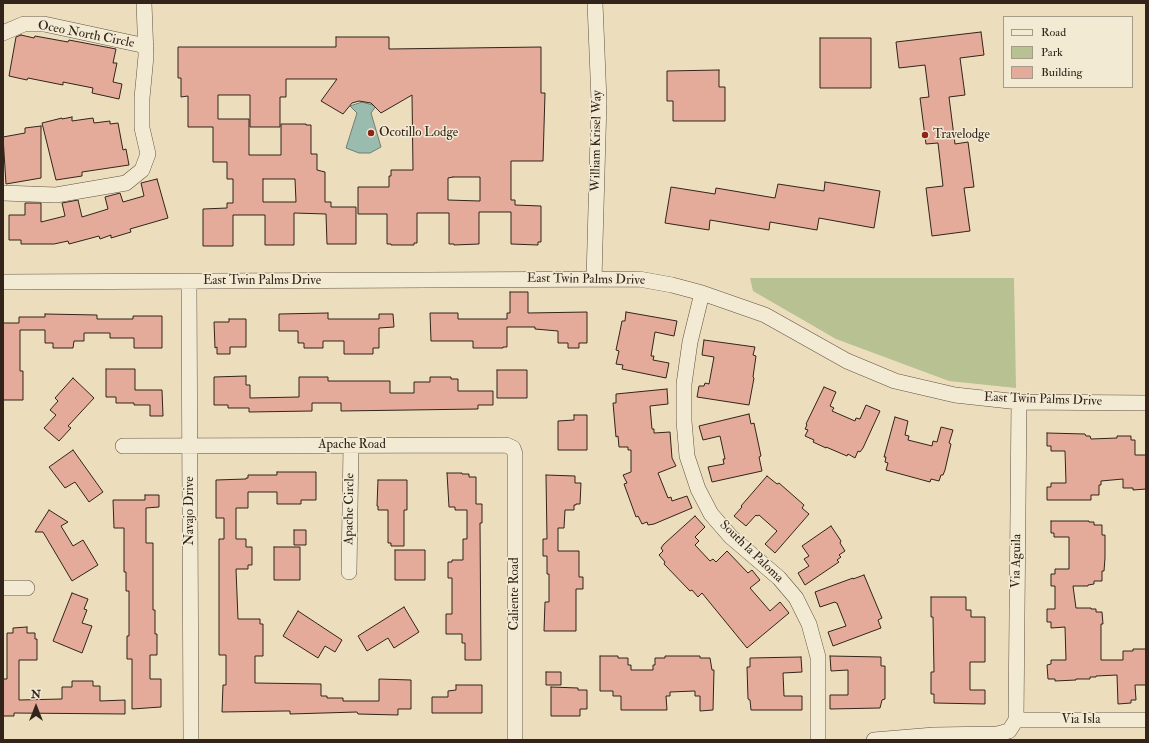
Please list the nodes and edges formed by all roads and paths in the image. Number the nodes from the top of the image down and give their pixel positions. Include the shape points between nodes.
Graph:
1 (144, 3) edge
2 (595, 3) edge
3 (3, 33) edge
4 (146, 46) junction
5 (3, 193) edge
6 (594, 279) junction
7 (3, 282) edge
8 (189, 282) junction
9 (702, 293) junction
10 (1018, 402) junction
11 (1146, 403) edge
12 (189, 445) junction
13 (123, 446) dead end
14 (350, 446) junction
15 (513, 448) joint
16 (349, 572) dead end
17 (3, 588) edge
18 (27, 588) dead end
19 (1016, 720) junction
20 (1146, 720) edge
21 (934, 738) edge
22 (191, 740) edge
23 (516, 740) edge
24 (818, 740) edge
25 (874, 740) edge

1 - 4 street, Oceo North Circle
2 - 6 street, William Krisel Way via 599,101
3 - 4 street, Oceo North Circle via 24,24 44,24
4 - 5 street, Oceo North Circle via 142,128 148,154 142,170 126,183 64,194
6 - 8 street, East Twin Palms Drive
6 - 9 street, East Twin Palms Drive via 640,279
7 - 8 street, East Twin Palms Drive
8 - 12 street, Navajo Drive
9 - 10 street, East Twin Palms Drive via 765,315 847,361 895,381 955,395
9 - 24 street, South la Paloma via 690,342 684,384 687,456 698,490 711,514 731,537 779,578 796,598 809,624 818,657
10 - 11 street, East Twin Palms Drive
10 - 19 street, Via Aguila
12 - 13 street, Apache Road
12 - 14 street, Apache Road
12 - 22 street, Navajo Drive
14 - 15 street, Apache Road via 506,445
14 - 16 street, Apache Circle
15 - 23 street, Caliente Road
17 - 18 street
19 - 20 street, Via Isla
19 - 21 street via 1009,731 997,734
21 - 25 street

